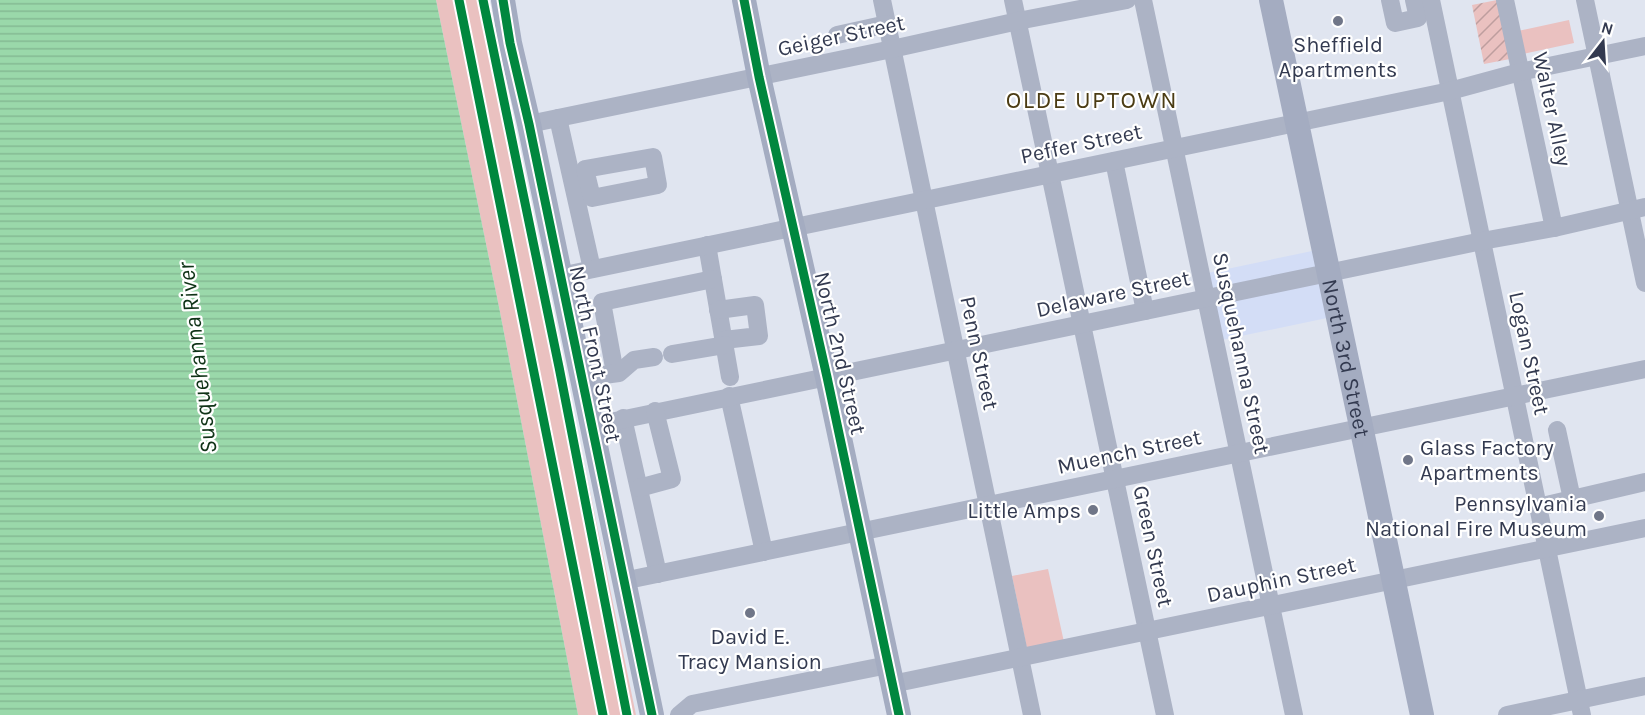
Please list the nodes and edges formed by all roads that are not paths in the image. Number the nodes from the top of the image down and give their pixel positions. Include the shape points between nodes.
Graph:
1 (503, 0) edge
2 (744, 0) edge
3 (882, 0) edge
4 (1013, 0) edge
5 (1126, 0) edge
6 (1143, 0) edge
7 (1271, 0) edge
8 (1390, 0) edge
9 (1414, 0) edge
10 (1431, 0) edge
11 (1505, 0) edge
12 (1585, 0) edge
13 (1017, 21) junction
14 (887, 24) junction
15 (837, 35) dead end
16 (1645, 46) edge
17 (892, 49) junction
18 (1597, 56) junction
19 (1520, 72) junction
20 (759, 77) junction
21 (1450, 91) junction
22 (558, 118) junction
23 (1296, 123) junction
24 (529, 124) junction
25 (1174, 148) junction
26 (1114, 161) junction
27 (1051, 174) junction
28 (584, 184) junction
29 (543, 190) junction
30 (923, 200) junction
31 (1637, 208) edge
32 (792, 228) junction
33 (1554, 228) junction
34 (1482, 241) junction
35 (707, 245) junction
36 (591, 269) junction
37 (1328, 273) junction
38 (560, 276) junction
39 (713, 279) junction
40 (1645, 283) edge
41 (1206, 298) junction
42 (718, 310) junction
43 (1145, 310) junction
44 (1083, 323) junction
45 (724, 343) junction
46 (955, 350) junction
47 (672, 354) dead end
48 (654, 357) dead end
49 (1645, 369) edge
50 (615, 373) junction
51 (827, 376) junction
52 (730, 377) dead end
53 (581, 378) junction
54 (729, 396) junction
55 (1514, 396) junction
56 (655, 411) junction
57 (623, 418) junction
58 (591, 426) junction
59 (1361, 428) junction
60 (1557, 430) dead end
61 (1238, 453) junction
62 (1115, 479) junction
63 (1645, 482) edge
64 (639, 488) junction
65 (1572, 499) junction
66 (988, 505) junction
67 (1538, 507) junction
68 (1645, 528) edge
69 (860, 532) junction
70 (1547, 548) junction
71 (764, 552) junction
72 (658, 573) junction
73 (1393, 580) junction
74 (623, 581) junction
75 (1271, 606) junction
76 (1148, 631) junction
77 (1020, 658) junction
78 (890, 675) junction
79 (1645, 686) edge
80 (1580, 708) edge
81 (652, 715) edge
82 (679, 715) edge
83 (898, 715) edge
84 (1032, 715) edge
85 (1165, 715) edge
86 (1294, 715) edge
87 (1422, 715) edge
88 (1507, 715) edge

1 - 24 main road, North Front Street
2 - 20 main road, North 2nd Street
3 - 14 street, Penn Street
4 - 13 street, Green Street
5 - 13 street, Geiger Street
6 - 25 street, Susquehanna Street
7 - 23 main road, North 3rd Street
8 - 9 street via 1395,22 1418,18
10 - 21 street, Logan Street
11 - 19 street, Walter Alley
12 - 18 street
13 - 17 street, Geiger Street
13 - 27 street, Green Street
14 - 15 street
14 - 17 street, Penn Street
16 - 18 street, Peffer Street
17 - 20 street, Geiger Street
17 - 30 street, Penn Street
18 - 19 street, Peffer Street
18 - 31 street
19 - 21 street, Peffer Street
19 - 33 street, Walter Alley
20 - 22 street, Geiger Street
20 - 32 main road, North 2nd Street
21 - 23 street, Peffer Street
21 - 34 street, Logan Street
22 - 24 street, Geiger Street
22 - 28 street
23 - 25 street, Peffer Street
23 - 37 main road, North 3rd Street
24 - 29 main road, North Front Street
25 - 26 street, Peffer Street
25 - 41 street, Susquehanna Street
26 - 27 street, Peffer Street
26 - 43 street
27 - 30 street, Peffer Street
27 - 44 street, Green Street
28 - 28 street via 652,157 658,184
28 - 29 street
28 - 36 street
29 - 38 main road, North Front Street
30 - 32 street, Peffer Street
30 - 46 street, Penn Street
31 - 33 street, Delaware Street
31 - 40 street
32 - 35 street, Peffer Street
32 - 51 main road, North 2nd Street
33 - 34 street, Delaware Street
34 - 37 street, Delaware Street
34 - 55 street, Logan Street
35 - 36 street, Peffer Street
35 - 39 street
36 - 38 street, Peffer Street
37 - 41 street, Delaware Street
37 - 59 main road, North 3rd Street
38 - 53 main road, North Front Street
39 - 42 street
39 - 50 street via 602,302
41 - 43 street, Delaware Street
41 - 61 street, Susquehanna Street
42 - 45 street
42 - 45 street via 755,305 759,336
43 - 44 street, Delaware Street
44 - 46 street, Delaware Street
44 - 62 street, Green Street
45 - 47 street
45 - 52 street
46 - 51 street, Delaware Street
46 - 66 street, Penn Street
48 - 50 street via 634,360
49 - 55 street, Muench Street
50 - 53 street
51 - 54 street, Delaware Street
51 - 69 main road, North 2nd Street
53 - 58 main road, North Front Street
54 - 56 street, Delaware Street
54 - 71 street
55 - 59 street, Muench Street
55 - 67 street, Logan Street
56 - 57 street, Delaware Street
56 - 64 street via 672,479
57 - 58 street, Delaware Street
57 - 64 street
58 - 74 main road, North Front Street
59 - 61 street, Muench Street
59 - 73 main road, North 3rd Street
60 - 65 street
61 - 62 street, Muench Street
61 - 75 street, Susquehanna Street
62 - 66 street, Muench Street
62 - 76 street, Green Street
63 - 65 street
64 - 72 street
65 - 67 street
66 - 69 street, Muench Street
66 - 77 street, Penn Street
67 - 70 street, Logan Street
68 - 70 street, Dauphin Street
69 - 71 street, Muench Street
69 - 78 main road, North 2nd Street
70 - 73 street, Dauphin Street
70 - 80 street, Logan Street
71 - 72 street, Muench Street
72 - 74 street, Muench Street
73 - 75 street, Dauphin Street
73 - 87 main road, North 3rd Street
74 - 81 main road, North Front Street
75 - 76 street, Dauphin Street
75 - 86 street, Susquehanna Street
76 - 77 street, Dauphin Street
76 - 85 street, Green Street
77 - 78 street, Dauphin Street
77 - 84 street, Penn Street
78 - 82 street, Dauphin Street via 692,704
78 - 83 main road, North 2nd Street
79 - 80 street
80 - 88 street

